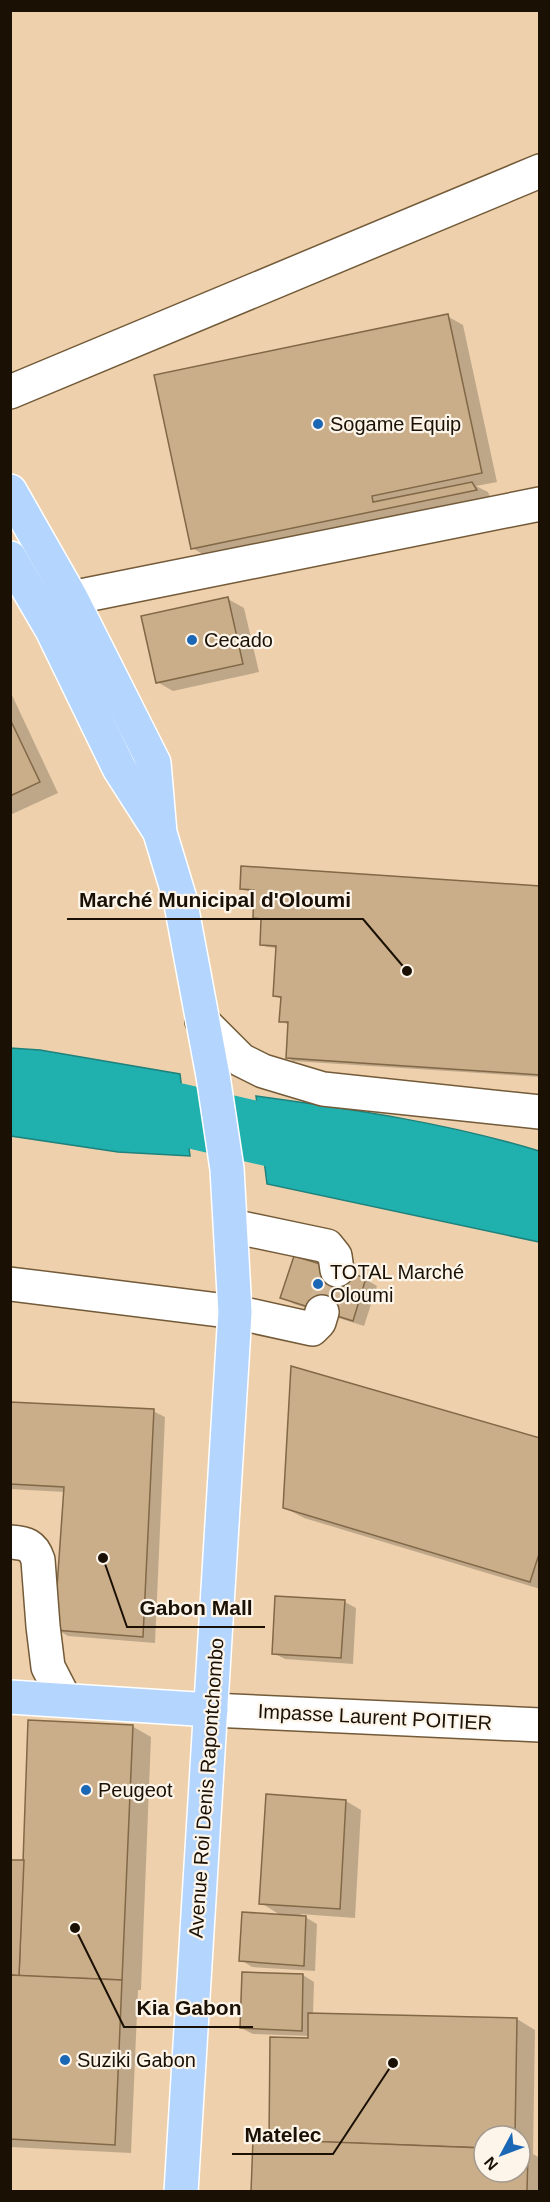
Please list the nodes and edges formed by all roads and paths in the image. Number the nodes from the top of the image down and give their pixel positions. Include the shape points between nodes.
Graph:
1 (540, 171) edge
2 (10, 392) edge
3 (10, 491) edge
4 (540, 504) edge
5 (10, 558) edge
6 (71, 598) junction
7 (160, 833) junction
8 (202, 1021) junction
9 (540, 1112) edge
10 (232, 1226) junction
11 (337, 1270) dead end
12 (10, 1284) edge
13 (235, 1312) junction
14 (322, 1312) tunnel mouth
15 (10, 1542) edge
16 (10, 1697) edge
17 (65, 1700) junction
18 (211, 1710) junction
19 (540, 1725) edge
20 (181, 2192) edge

1 - 2 street
3 - 6 main road
4 - 6 street
5 - 7 main road via 52,630 119,768
6 - 7 main road via 154,763
7 - 8 main road, Avenue Roi Denis Rapontchombo via 180,899
8 - 9 street via 241,1060 263,1071 323,1089
8 - 10 main road, Avenue Roi Denis Rapontchombo via 227,1169
10 - 11 street via 327,1246 335,1256
10 - 13 main road, Avenue Roi Denis Rapontchombo
12 - 13 street
13 - 14 street via 312,1329
13 - 18 main road, Avenue Roi Denis Rapontchombo
15 - 17 street via 23,1543 34,1550 38,1560 48,1667
16 - 17 main road
17 - 18 main road
18 - 19 street, Impasse Laurent POITIER
18 - 20 main road, Avenue Roi Denis Rapontchombo

